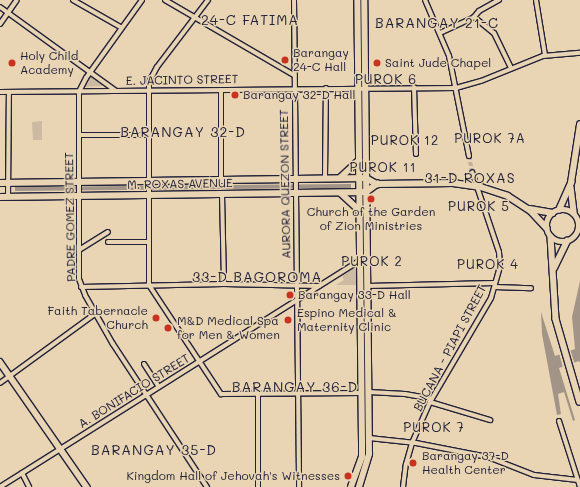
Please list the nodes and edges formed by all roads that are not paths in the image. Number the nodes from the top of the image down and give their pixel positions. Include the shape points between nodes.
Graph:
1 (18, 0) edge
2 (73, 0) edge
3 (142, 0) edge
4 (165, 0) edge
5 (208, 0) edge
6 (294, 0) edge
7 (357, 0) edge
8 (364, 0) edge
9 (425, 0) edge
10 (500, 0) edge
11 (536, 0) edge
12 (490, 2) edge
13 (0, 7) edge
14 (8, 12) junction
15 (195, 17) junction
16 (474, 17) junction
17 (0, 24) edge
18 (122, 28) junction
19 (440, 33) junction
20 (580, 53) edge
21 (545, 56) junction
22 (511, 68) junction
23 (90, 72) junction
24 (294, 75) junction
25 (414, 87) junction
26 (326, 88) junction
27 (362, 88) junction
28 (456, 88) junction
29 (294, 89) junction
30 (148, 90) junction
31 (221, 90) junction
32 (116, 91) junction
33 (0, 92) edge
34 (9, 92) junction
35 (79, 92) junction
36 (580, 125) edge
37 (79, 135) junction
38 (148, 135) junction
39 (416, 154) dead end
40 (469, 156) tunnel mouth
41 (359, 160) junction
42 (472, 172) tunnel mouth
43 (325, 178) junction
44 (340, 178) junction
45 (362, 178) junction
46 (221, 179) junction
47 (296, 179) junction
48 (0, 183) edge
49 (9, 183) junction
50 (571, 183) junction
51 (377, 184) junction
52 (474, 186) junction
53 (79, 188) junction
54 (148, 188) junction
55 (296, 193) junction
56 (341, 193) junction
57 (363, 193) junction
58 (222, 194) junction
59 (0, 197) edge
60 (8, 197) junction
61 (526, 208) junction
62 (360, 210) junction
63 (559, 210) junction
64 (553, 213) junction
65 (574, 213) junction
66 (547, 228) junction
67 (108, 232) dead end
68 (551, 237) junction
69 (567, 241) junction
70 (108, 242) dead end
71 (148, 242) junction
72 (79, 250) junction
73 (360, 260) junction
74 (553, 272) junction
75 (224, 284) junction
76 (149, 285) junction
77 (296, 285) junction
78 (495, 285) junction
79 (319, 286) junction
80 (367, 286) junction
81 (81, 287) junction
82 (531, 288) dead end
83 (296, 300) junction
84 (95, 314) junction
85 (0, 362) edge
86 (198, 362) junction
87 (144, 364) dead end
88 (10, 376) junction
89 (0, 383) edge
90 (159, 387) junction
91 (369, 392) junction
92 (258, 393) junction
93 (298, 393) junction
94 (362, 393) junction
95 (147, 395) junction
96 (431, 400) junction
97 (580, 402) edge
98 (490, 420) dead end
99 (559, 421) dead end
100 (369, 438) junction
101 (412, 443) junction
102 (60, 449) junction
103 (22, 473) junction
104 (578, 480) junction
105 (0, 487) edge
106 (29, 487) edge
107 (88, 487) edge
108 (207, 487) edge
109 (258, 487) edge
110 (299, 487) edge
111 (352, 487) edge
112 (359, 487) edge
113 (403, 487) edge
114 (580, 487) edge

1 - 14 street
2 - 18 street
3 - 18 street
4 - 15 street
5 - 15 street
6 - 24 street, AURORA QUEZON STREET
7 - 27 main road
8 - 27 main road
9 - 19 street
10 - 12 street
11 - 21 street
12 - 16 street
13 - 14 street
14 - 17 street
14 - 23 street
15 - 24 street
15 - 30 street via 157,67
16 - 19 street
16 - 22 street via 494,33
18 - 23 street
19 - 28 street
20 - 21 street, E. JACINTO STREET
21 - 22 street, E. JACINTO STREET
22 - 28 street, E. JACINTO STREET
23 - 32 street
23 - 35 street
24 - 29 street, AURORA QUEZON STREET
25 - 27 street, E. JACINTO STREET
25 - 28 street, E. JACINTO STREET
25 - 39 street
26 - 27 street, E. JACINTO STREET
26 - 29 street, E. JACINTO STREET
26 - 43 street
27 - 41 main road
27 - 45 main road
28 - 40 street
29 - 31 street, E. JACINTO STREET
29 - 47 street, AURORA QUEZON STREET
30 - 31 street, E. JACINTO STREET
30 - 32 street, E. JACINTO STREET
30 - 38 street
31 - 46 street
32 - 35 street, E. JACINTO STREET
33 - 34 street, E. JACINTO STREET
34 - 35 street, E. JACINTO STREET
34 - 49 street
35 - 37 street, PADRE GOMEZ STREET
36 - 50 main road
37 - 38 street
37 - 53 street, PADRE GOMEZ STREET
38 - 54 street
41 - 44 main road
41 - 45 main road
42 - 52 street, BUCANA - PIAPI STREET
43 - 44 main road, M. ROXAS AVENUE
43 - 47 main road, M. ROXAS AVENUE
44 - 45 main road, M. ROXAS AVENUE
45 - 51 main road
45 - 57 main road
46 - 47 main road, M. ROXAS AVENUE
46 - 54 main road, M. ROXAS AVENUE
47 - 55 street, AURORA QUEZON STREET
48 - 49 main road, M. ROXAS AVENUE
49 - 53 main road, M. ROXAS AVENUE
49 - 60 street
50 - 63 main road
50 - 65 main road
51 - 52 main road via 444,183
51 - 57 main road
52 - 61 main road via 502,194
52 - 78 street, BUCANA - PIAPI STREET via 500,259
53 - 54 main road, M. ROXAS AVENUE
53 - 54 main road, M. ROXAS AVENUE
53 - 60 main road, M. ROXAS AVENUE
53 - 72 street, PADRE GOMEZ STREET
54 - 58 main road, M. ROXAS AVENUE
54 - 71 street
55 - 56 main road, M. ROXAS AVENUE
55 - 58 main road, M. ROXAS AVENUE
55 - 77 street, AURORA QUEZON STREET
56 - 57 main road, M. ROXAS AVENUE
56 - 62 main road
57 - 62 main road
57 - 80 main road
58 - 75 street
59 - 60 main road, M. ROXAS AVENUE
61 - 64 main road
61 - 66 main road
62 - 73 main road
63 - 64 main road
63 - 65 main road
64 - 66 main road
65 - 69 main road via 579,221 579,231
66 - 68 main road
67 - 72 street
68 - 69 main road
68 - 74 main road
69 - 74 main road
70 - 71 street
71 - 76 street
72 - 81 street, PADRE GOMEZ STREET
73 - 79 street, A. BONIFACIO STREET
73 - 94 main road
74 - 97 main road via 556,319
75 - 76 street
75 - 77 street
76 - 81 street
76 - 86 street
77 - 79 street
77 - 83 street, AURORA QUEZON STREET
78 - 80 street
78 - 82 street
78 - 96 street, BUCANA - PIAPI STREET
79 - 83 street, A. BONIFACIO STREET
80 - 91 main road
81 - 84 street, PADRE GOMEZ STREET
83 - 86 street, A. BONIFACIO STREET
83 - 93 street, AURORA QUEZON STREET
84 - 88 street
84 - 95 street, PADRE GOMEZ STREET
85 - 88 main road
86 - 90 street, A. BONIFACIO STREET
86 - 92 street via 221,394
87 - 90 street
88 - 89 street
88 - 102 main road
90 - 95 street, A. BONIFACIO STREET
91 - 96 street via 410,394
91 - 100 main road
92 - 93 street
92 - 109 street
93 - 94 street
93 - 110 street, AURORA QUEZON STREET
94 - 111 main road via 362,457
95 - 102 street, A. BONIFACIO STREET
95 - 108 street, PADRE GOMEZ STREET
96 - 98 street
96 - 101 street, BUCANA - PIAPI STREET
99 - 104 street
100 - 101 street
100 - 112 main road via 369,454
101 - 104 street via 488,457 534,475
101 - 113 street, BUCANA - PIAPI STREET
102 - 103 street, A. BONIFACIO STREET
102 - 107 main road
103 - 105 street, A. BONIFACIO STREET
103 - 106 street
104 - 114 street

